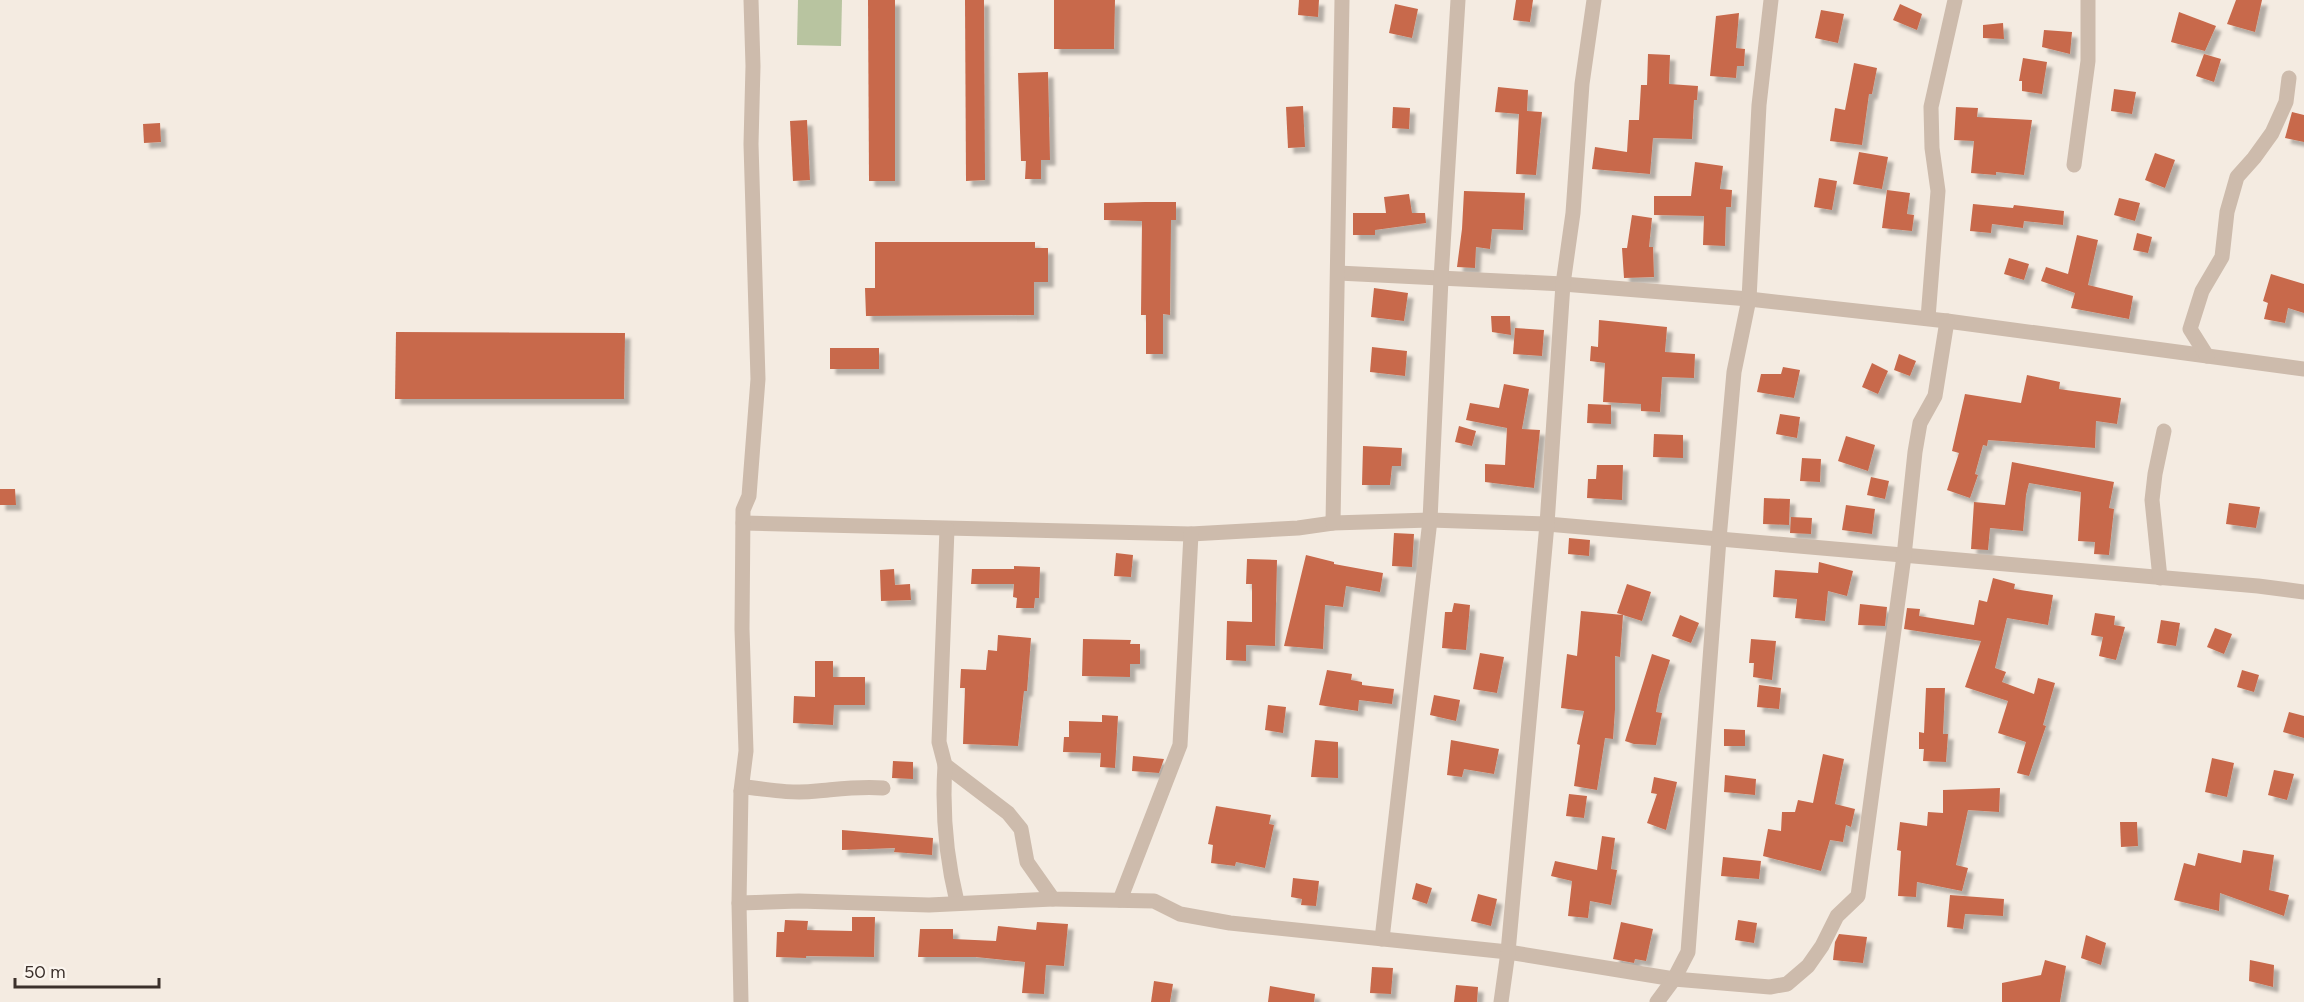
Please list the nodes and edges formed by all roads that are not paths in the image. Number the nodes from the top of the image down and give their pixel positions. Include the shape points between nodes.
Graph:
1 (751, 0) edge
2 (1342, 0) edge
3 (1458, 0) edge
4 (1594, 0) edge
5 (1771, 0) edge
6 (1955, 0) edge
7 (2088, 0) edge
8 (2289, 78) dead end
9 (2074, 165) dead end
10 (1338, 273) junction
11 (1441, 279) junction
12 (1563, 284) junction
13 (1749, 299) junction
14 (1928, 318) junction
15 (1947, 321) junction
16 (2207, 356) junction
17 (2304, 369) edge
18 (2164, 431) dead end
19 (1430, 520) junction
20 (743, 523) junction
21 (1333, 523) junction
22 (1547, 524) junction
23 (947, 529) junction
24 (1191, 534) junction
25 (1719, 539) junction
26 (1904, 555) junction
27 (2160, 578) junction
28 (2304, 592) edge
29 (945, 765) junction
30 (883, 788) dead end
31 (741, 791) junction
32 (1053, 899) junction
33 (1120, 900) junction
34 (957, 902) junction
35 (739, 903) junction
36 (1382, 939) junction
37 (1508, 952) junction
38 (1674, 979) junction
39 (741, 1002) edge
40 (1501, 1002) edge
41 (1657, 1002) edge

1 - 20 street via 758,379 749,496
2 - 10 street
3 - 11 street
4 - 12 street
5 - 13 street via 1759,105
6 - 14 street via 1931,107 1938,191
7 - 9 street via 2088,61
8 - 16 street via 2286,102 2272,133 2237,177 2227,212 2222,256 2202,291 2190,329
10 - 11 street
10 - 21 street
11 - 12 street
11 - 19 street
12 - 13 street
12 - 22 street
13 - 14 street
13 - 25 street via 1734,372
14 - 15 street
15 - 16 street
15 - 26 street via 1935,396 1920,423 1914,452
16 - 17 street
18 - 27 street via 2152,500
19 - 21 street
19 - 22 street
19 - 36 street
20 - 23 street
20 - 31 street via 746,751
21 - 24 street
22 - 25 street
22 - 37 street
23 - 24 street
23 - 29 street via 939,742
24 - 33 street via 1180,745
25 - 26 street
25 - 38 street via 1688,952
26 - 27 street
26 - 38 street via 1858,896 1837,916 1808,966 1787,984 1770,987
27 - 28 street
29 - 32 street via 1008,813 1021,829 1027,862
29 - 34 street via 943,796 949,870
30 - 31 street via 790,792 746,787
31 - 35 street
32 - 33 street
32 - 34 street
33 - 36 street via 1154,901 1180,914 1230,924
34 - 35 street
35 - 39 street
36 - 37 street
37 - 38 street
37 - 40 street
38 - 41 street

